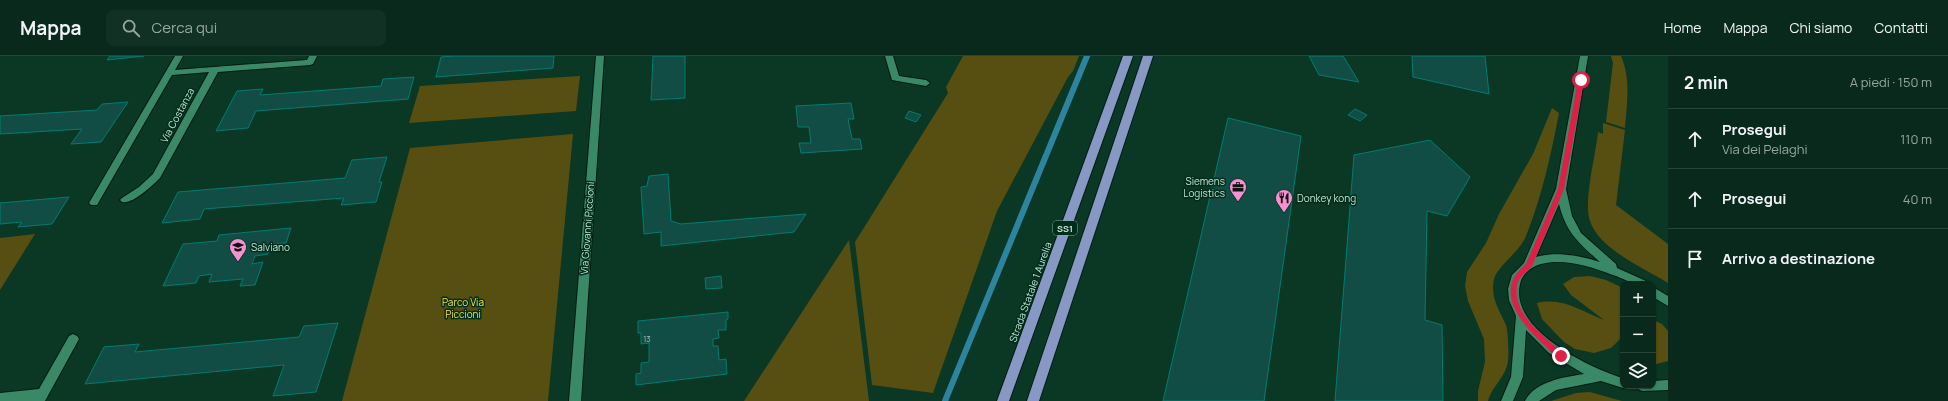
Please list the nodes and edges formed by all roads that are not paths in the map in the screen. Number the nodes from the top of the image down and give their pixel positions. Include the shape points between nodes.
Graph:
1 (179, 56) edge
2 (600, 56) edge
3 (889, 56) edge
4 (1128, 56) edge
5 (1148, 56) edge
6 (1584, 56) edge
7 (311, 59) edge
8 (215, 69) junction
9 (169, 72) junction
10 (926, 83) dead end
11 (1561, 189) junction
12 (125, 200) dead end
13 (94, 203) dead end
14 (1528, 266) junction
15 (1615, 270) junction
16 (1636, 281) edge
17 (1656, 293) edge
18 (1668, 302) edge
19 (1521, 316) junction
20 (73, 339) dead end
21 (1600, 376) junction
22 (1620, 381) edge
23 (1656, 385) edge
24 (1668, 385) edge
25 (0, 398) edge
26 (41, 398) edge
27 (575, 401) edge
28 (1003, 401) edge
29 (1033, 401) edge
30 (1507, 401) edge
31 (1531, 401) edge

1 - 9 street
2 - 27 street, Via Giovanni Piccioni
3 - 10 street via 895,78
4 - 28 highway, Strada Statale 1 Aurelia / SS1
5 - 29 highway, SS1
6 - 11 street
7 - 8 street
8 - 9 street, Via Costanza
8 - 12 street, Via Costanza via 157,176
9 - 13 street
11 - 14 street
11 - 15 street via 1567,216 1577,235
14 - 15 street via 1545,260 1566,259 1589,262
14 - 19 street via 1520,272 1514,285 1516,305
15 - 16 street
17 - 18 street
19 - 21 street via 1534,333 1561,356
19 - 30 street via 1517,377
20 - 26 street
21 - 22 street
21 - 31 street via 1554,386 1541,392
23 - 24 street
25 - 26 street

